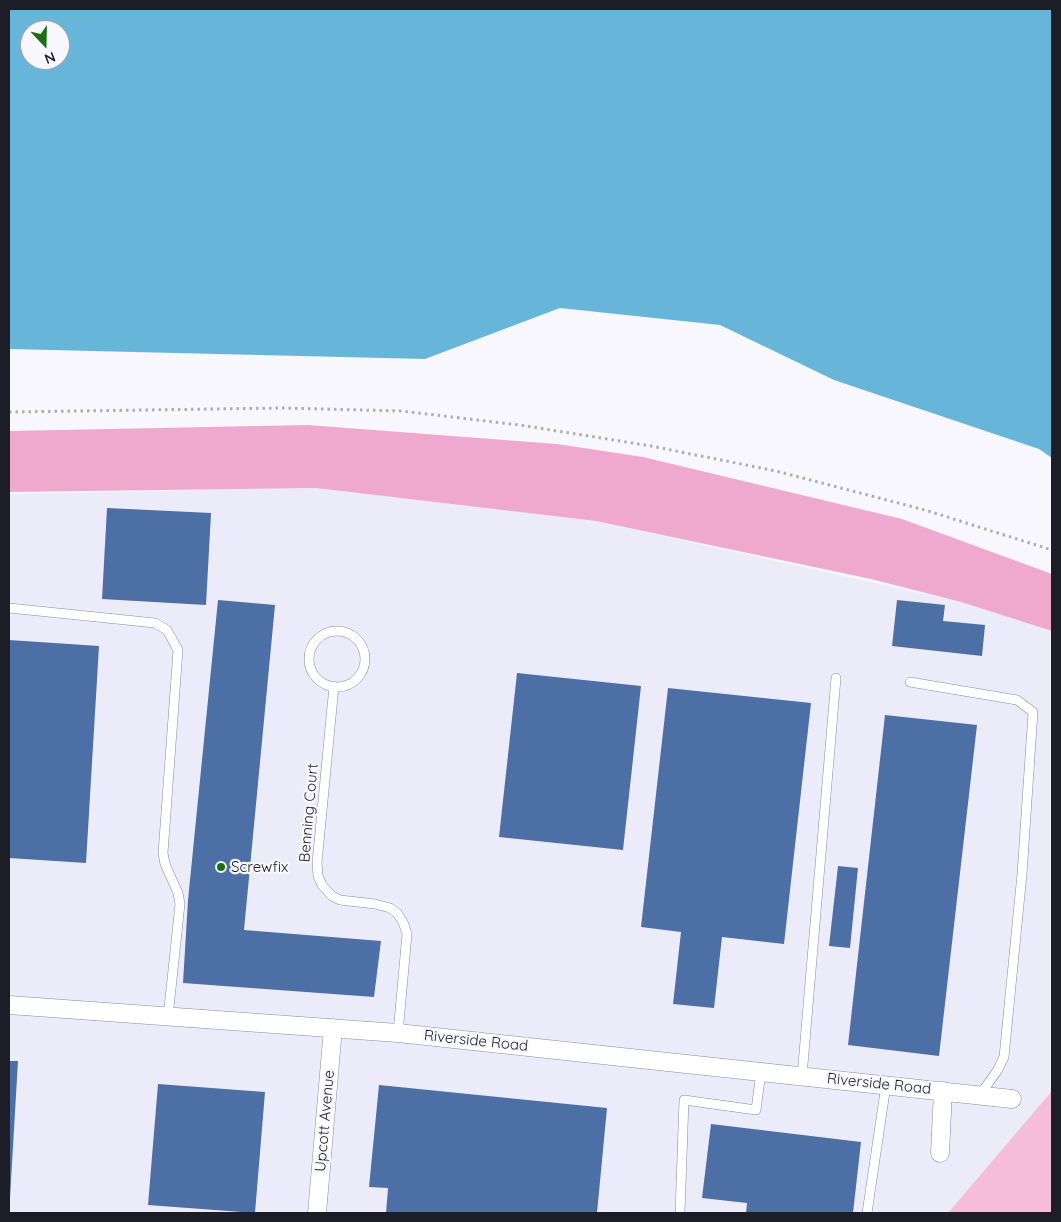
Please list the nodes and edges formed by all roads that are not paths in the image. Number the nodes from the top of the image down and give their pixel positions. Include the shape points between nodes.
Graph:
1 (9, 608) edge
2 (836, 678) dead end
3 (910, 682) dead end
4 (334, 686) junction
5 (9, 1005) edge
6 (168, 1016) junction
7 (333, 1028) junction
8 (398, 1033) junction
9 (761, 1072) junction
10 (802, 1076) junction
11 (886, 1085) junction
12 (943, 1091) junction
13 (980, 1095) junction
14 (1012, 1099) dead end
15 (940, 1153) dead end
16 (317, 1213) edge
17 (680, 1213) edge
18 (867, 1213) edge

1 - 6 lane via 155,623 167,630 178,650 163,852 180,904
2 - 10 lane
3 - 13 lane via 1017,700 1033,712 1022,874 1004,1057
4 - 4 lane via 322,682 312,672 312,650 314,643 326,634 346,633 362,646 364,666 352,683
4 - 8 lane, Benning Court via 318,876 332,896 390,908 403,922 407,934
5 - 6 street, Riverside Road
6 - 7 street, Riverside Road
7 - 8 street, Riverside Road
7 - 16 street, Upcott Avenue
8 - 9 street, Riverside Road
9 - 10 street, Riverside Road
9 - 17 lane via 756,1110 684,1100
10 - 11 street, Riverside Road
11 - 12 street, Riverside Road
11 - 18 lane
12 - 13 street, Riverside Road
12 - 15 street, Riverside Road
13 - 14 street, Riverside Road

